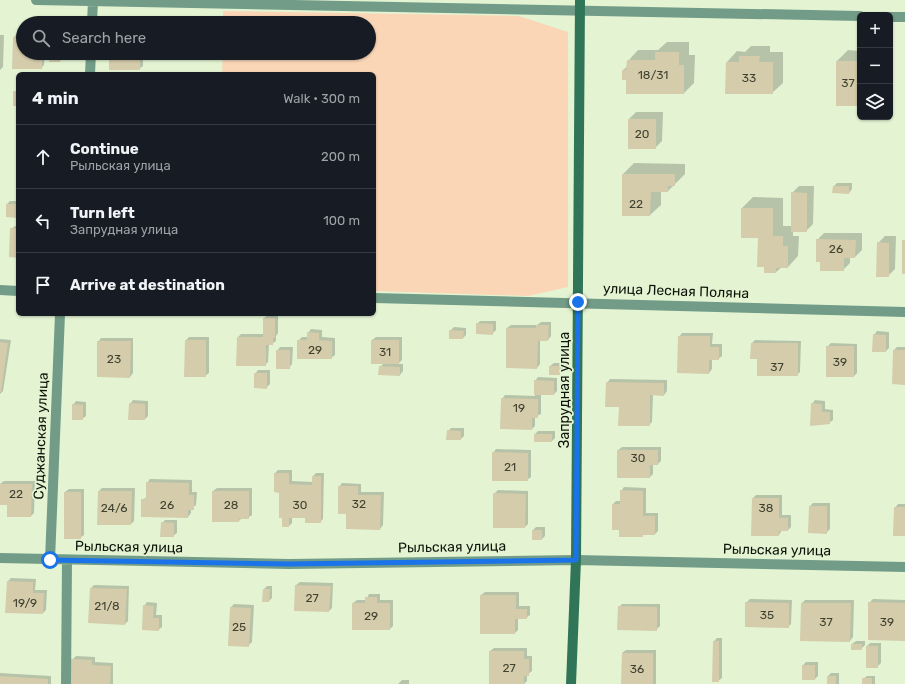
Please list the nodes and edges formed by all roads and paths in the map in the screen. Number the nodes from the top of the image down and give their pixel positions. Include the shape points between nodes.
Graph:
1 (36, 0) edge
2 (580, 0) edge
3 (93, 2) junction
4 (580, 11) junction
5 (92, 16) edge
6 (857, 16) edge
7 (893, 17) edge
8 (905, 17) edge
9 (91, 60) edge
10 (90, 72) edge
11 (0, 290) edge
12 (16, 291) edge
13 (376, 298) edge
14 (578, 302) junction
15 (905, 312) edge
16 (60, 316) edge
17 (0, 558) edge
18 (50, 560) junction
19 (67, 560) junction
20 (576, 560) junction
21 (905, 567) edge
22 (66, 684) edge
23 (571, 684) edge

1 - 3 street
2 - 4 street, Запрудная улица
3 - 4 street
3 - 5 street
4 - 6 street
4 - 14 street, Запрудная улица
7 - 8 street
9 - 10 street
11 - 12 street
13 - 14 street, улица Лесная Поляна
14 - 15 street, улица Лесная Поляна
14 - 20 street, Запрудная улица
16 - 18 street, Суджанская улица
17 - 18 street, Рыльская улица
18 - 19 street, Рыльская улица
19 - 20 street, Рыльская улица via 289,564
19 - 22 street
20 - 21 street, Рыльская улица
20 - 23 street, Запрудная улица

